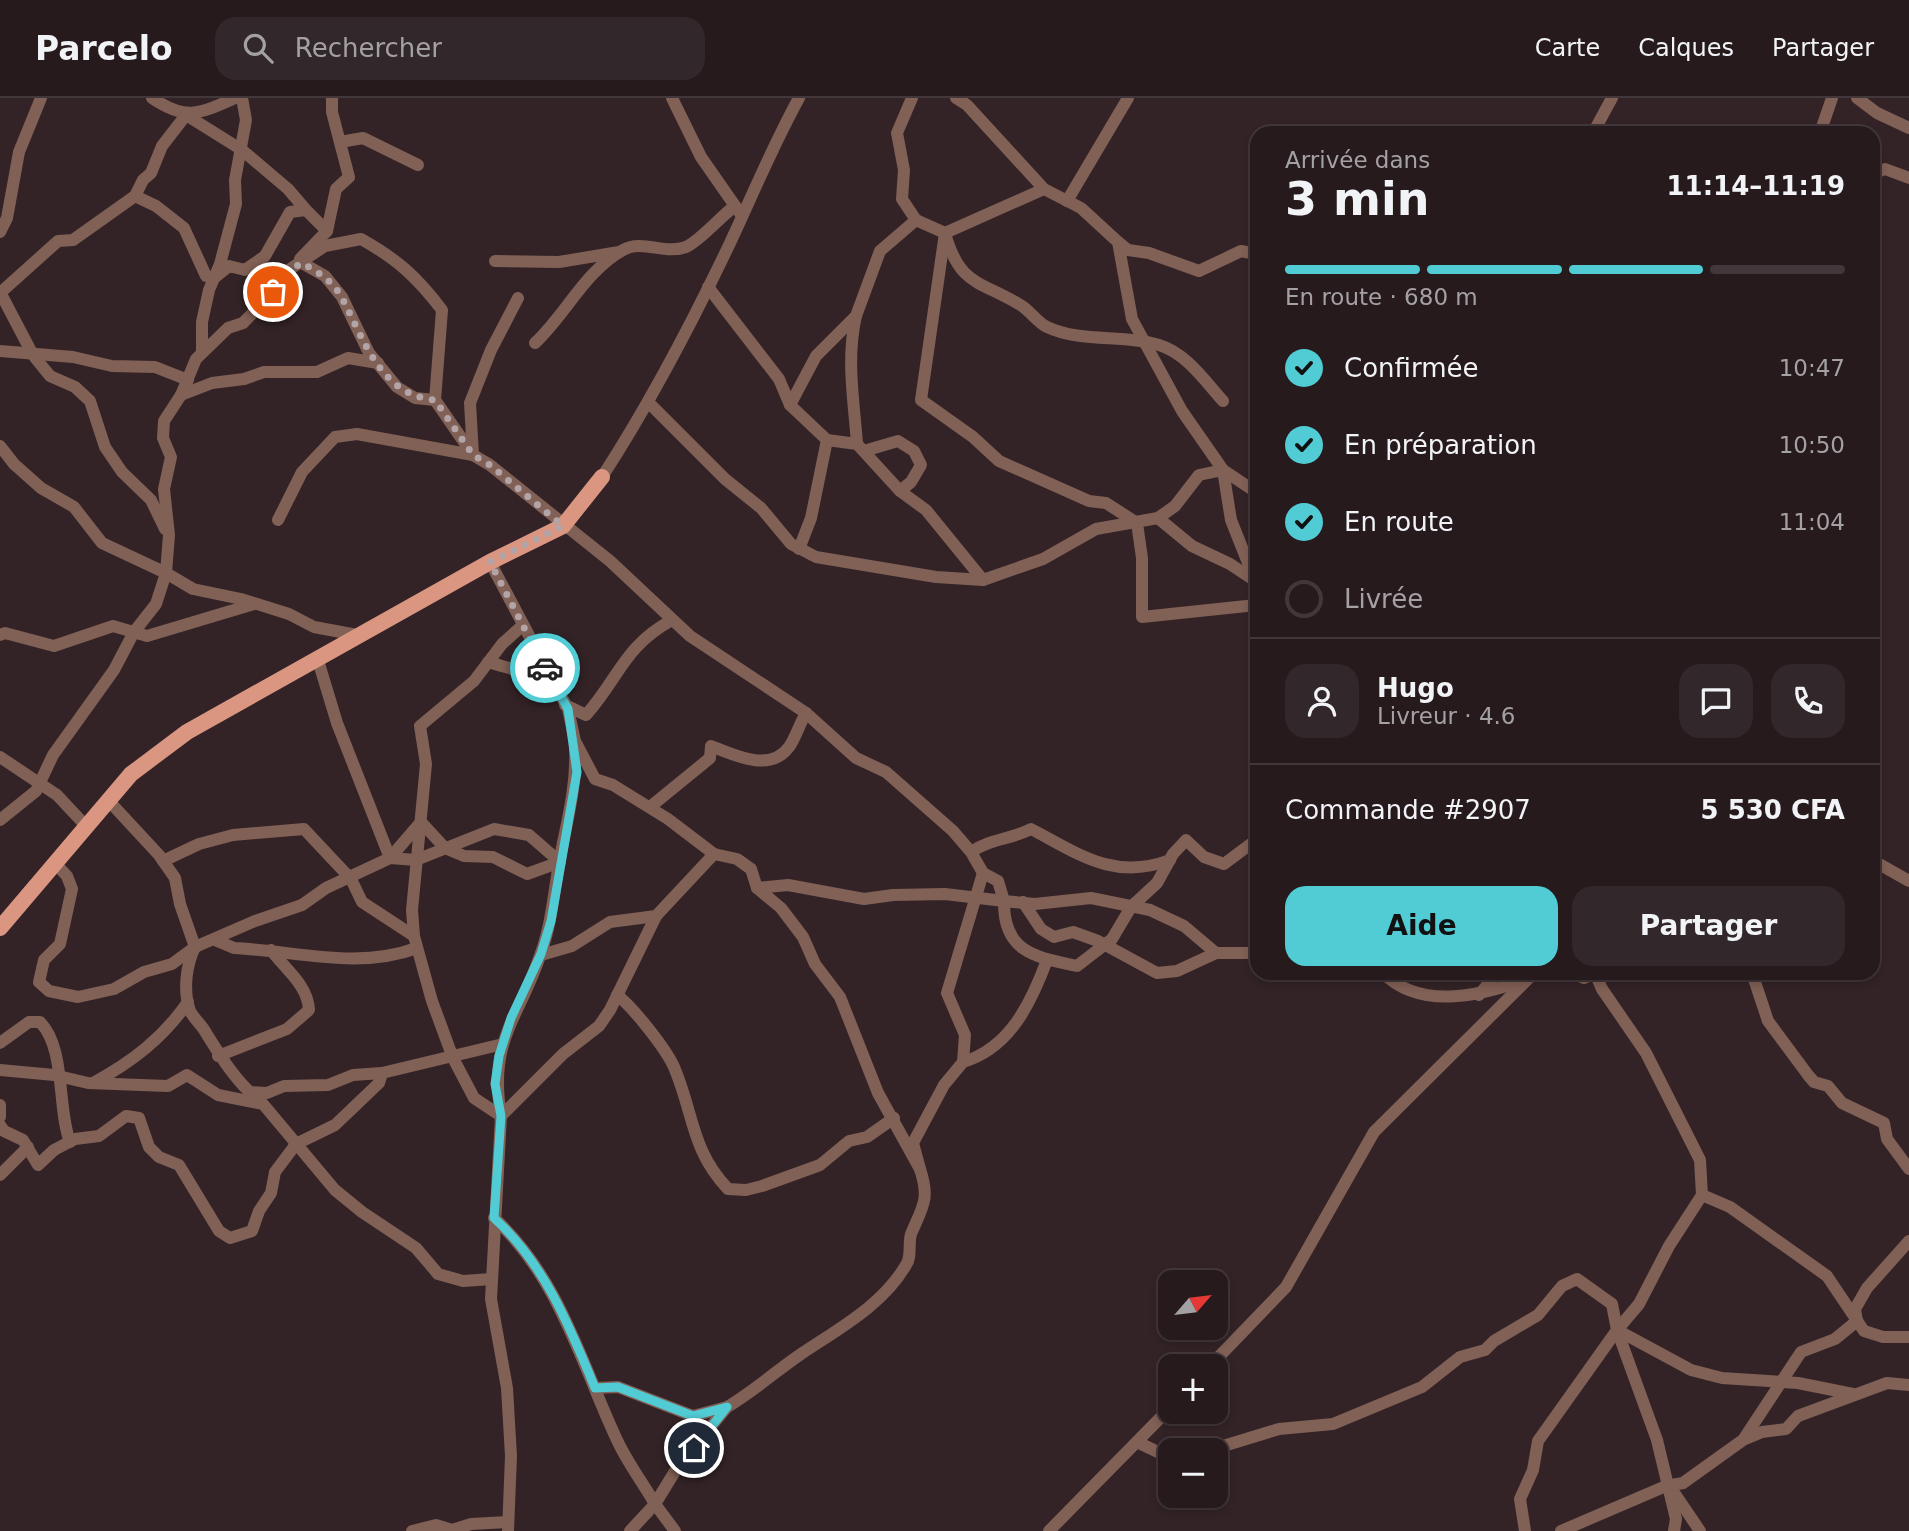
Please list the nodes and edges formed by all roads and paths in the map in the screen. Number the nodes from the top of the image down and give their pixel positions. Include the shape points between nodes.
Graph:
1 (41, 98) edge
2 (152, 98) edge
3 (235, 98) edge
4 (242, 98) edge
5 (332, 98) edge
6 (672, 98) edge
7 (912, 98) edge
8 (956, 98) edge
9 (1128, 98) edge
10 (1612, 98) edge
11 (1832, 98) edge
12 (1857, 98) edge
13 (797, 99) edge
14 (186, 115) junction
15 (1597, 126) edge
16 (1822, 126) edge
17 (1909, 128) edge
18 (340, 142) junction
19 (242, 150) junction
20 (418, 165) dead end
21 (1880, 171) edge
22 (1909, 178) edge
23 (1044, 189) junction
24 (135, 195) junction
25 (1067, 201) junction
26 (306, 210) junction
27 (739, 211) junction
28 (916, 220) junction
29 (327, 231) junction
30 (0, 232) edge
31 (945, 233) junction
32 (1118, 243) junction
33 (619, 252) junction
34 (1250, 253) edge
35 (495, 261) dead end
36 (298, 265) junction
37 (214, 278) junction
38 (708, 287) junction
39 (0, 292) edge
40 (518, 298) dead end
41 (856, 316) junction
42 (535, 342) dead end
43 (1145, 342) junction
44 (0, 351) edge
45 (202, 352) junction
46 (33, 355) junction
47 (378, 363) junction
48 (188, 380) junction
49 (181, 395) junction
50 (435, 400) junction
51 (1223, 401) dead end
52 (648, 402) junction
53 (790, 405) junction
54 (828, 440) junction
55 (0, 446) edge
56 (861, 448) junction
57 (473, 455) junction
58 (1223, 470) junction
59 (602, 477) joint
60 (1250, 488) edge
61 (900, 491) junction
62 (1158, 518) junction
63 (278, 520) dead end
64 (1137, 523) junction
65 (563, 526) junction
66 (169, 536) junction
67 (799, 549) junction
68 (490, 562) junction
69 (1250, 569) edge
70 (166, 573) junction
71 (1250, 578) edge
72 (983, 580) junction
73 (255, 603) junction
74 (1250, 606) edge
75 (672, 620) junction
76 (523, 625) junction
77 (134, 632) junction
78 (0, 635) edge
79 (357, 635) junction
80 (317, 657) junction
81 (488, 662) junction
82 (568, 709) junction
83 (806, 713) junction
84 (575, 741) junction
85 (0, 757) edge
86 (39, 784) junction
87 (108, 800) junction
88 (650, 807) junction
89 (0, 820) edge
90 (421, 822) junction
91 (86, 826) junction
92 (1250, 844) edge
93 (445, 848) junction
94 (971, 852) junction
95 (715, 854) junction
96 (390, 858) junction
97 (416, 860) junction
98 (1170, 860) junction
99 (163, 861) junction
100 (560, 862) junction
101 (55, 863) junction
102 (1880, 865) edge
103 (983, 873) junction
104 (351, 879) junction
105 (1909, 881) edge
106 (757, 888) junction
107 (976, 897) junction
108 (1004, 901) junction
109 (1023, 902) junction
110 (1131, 907) junction
111 (656, 916) junction
112 (0, 928) edge
113 (215, 940) junction
114 (416, 942) junction
115 (1105, 945) junction
116 (195, 947) junction
117 (271, 950) junction
118 (1216, 953) junction
119 (1250, 953) edge
120 (541, 954) junction
121 (1047, 960) junction
122 (1389, 980) edge
123 (1491, 980) edge
124 (1521, 980) edge
125 (1526, 980) edge
126 (1598, 980) edge
127 (1754, 980) edge
128 (617, 995) junction
129 (1478, 996) junction
130 (188, 1002) junction
131 (0, 1043) edge
132 (503, 1044) junction
133 (452, 1054) junction
134 (218, 1056) junction
135 (963, 1062) junction
136 (0, 1070) edge
137 (382, 1073) junction
138 (60, 1076) junction
139 (93, 1083) junction
140 (249, 1092) junction
141 (263, 1104) junction
142 (0, 1105) edge
143 (501, 1116) junction
144 (0, 1117) edge
145 (894, 1118) junction
146 (0, 1125) edge
147 (70, 1142) junction
148 (296, 1144) junction
149 (28, 1147) junction
150 (920, 1169) junction
151 (1909, 1169) edge
152 (0, 1175) edge
153 (1702, 1195) junction
154 (494, 1218) junction
155 (1909, 1241) edge
156 (492, 1279) junction
157 (1857, 1321) junction
158 (1618, 1330) junction
159 (1909, 1337) edge
160 (1222, 1354) edge
161 (1782, 1381) junction
162 (1909, 1385) edge
163 (595, 1388) junction
164 (1853, 1394) junction
165 (727, 1407) junction
166 (1158, 1420) edge
167 (1743, 1440) junction
168 (1137, 1442) junction
169 (1228, 1445) edge
170 (1158, 1452) edge
171 (1668, 1485) junction
172 (655, 1504) junction
173 (508, 1526) edge
174 (412, 1531) edge
175 (630, 1531) edge
176 (675, 1531) edge
177 (1049, 1531) edge
178 (1525, 1531) edge
179 (1561, 1531) edge
180 (1674, 1531) edge
181 (1700, 1531) edge

1 - 30 street via 19,152 7,218
2 - 14 street
3 - 14 street
4 - 19 street via 246,120
5 - 18 street
6 - 27 street via 701,157
7 - 28 street via 897,133 904,170 902,199
8 - 23 street
9 - 25 street
10 - 15 street
11 - 16 street
12 - 17 street
13 - 27 street
14 - 19 street
14 - 24 street via 162,146
18 - 20 street via 363,138
18 - 29 street via 349,177 336,189
19 - 26 street
19 - 37 street via 235,180 236,204
21 - 22 street
23 - 25 street
23 - 31 street
24 - 37 street via 184,228 206,276
24 - 39 street via 73,240 58,241
25 - 32 street
26 - 29 street
26 - 37 street via 290,212 265,256 245,270 229,266
27 - 33 street via 687,247 667,250 633,245
27 - 38 street
28 - 31 street
28 - 41 street via 880,251
29 - 36 street
31 - 43 street via 953,260 974,282 1030,311 1047,327
31 - 64 street via 921,400 999,461 1089,501 1106,503
32 - 34 street via 1199,271 1241,251
32 - 43 street via 1132,319
33 - 35 street via 559,262
33 - 42 street
36 - 45 street via 281,275 273,292 243,323 228,328
36 - 47 street via 325,276 342,297 353,326
36 - 50 street via 325,246 361,239 417,277 442,310
37 - 45 street via 202,321
38 - 52 street
38 - 53 street via 779,379
39 - 46 street
40 - 57 street via 470,403
41 - 53 street via 817,356
41 - 56 street via 850,370
43 - 51 street via 1161,345 1189,363
43 - 58 street via 1182,411
44 - 46 street
45 - 48 street
46 - 48 street via 155,367
46 - 66 street via 50,376 75,387 90,401 105,447 122,472 151,500
47 - 49 street via 348,358 317,372 264,372
47 - 50 street via 397,387 415,398
48 - 49 street
49 - 66 street via 164,421 163,438 171,457 164,489
50 - 57 street
52 - 59 street
52 - 67 street
53 - 54 street
54 - 56 street
54 - 67 street via 811,519
55 - 70 street via 41,488 74,506 102,542
56 - 61 street
56 - 61 street via 898,441 914,451 921,465
57 - 63 street via 357,435 335,437 302,472
57 - 65 street
58 - 60 street
58 - 62 street via 1199,475 1175,506
58 - 69 street via 1231,520
59 - 65 main road
61 - 72 street via 926,510
62 - 64 street
62 - 71 street via 1192,546
64 - 72 street via 1096,529 1043,559
64 - 74 street via 1142,617
65 - 68 main road
65 - 75 street via 610,561
66 - 70 street
67 - 72 street via 869,568
68 - 76 street
68 - 79 main road
70 - 73 street via 193,589
70 - 77 street via 156,604
73 - 77 street via 147,636
73 - 79 street via 314,627
75 - 82 street via 629,652 586,715
75 - 83 street
76 - 81 street
76 - 82 street
77 - 78 street via 113,626 54,646
77 - 86 street
79 - 80 main road
80 - 87 main road via 187,732 131,774
80 - 96 street via 337,723
81 - 82 street via 547,684
81 - 90 street via 474,681 420,726 426,764
82 - 84 street
83 - 88 street via 790,747 779,755 757,760 711,746 710,758
83 - 94 street via 856,758 886,772
84 - 88 street via 595,779
84 - 100 street via 577,772
85 - 86 street
86 - 89 street
86 - 91 street via 57,795
87 - 91 main road
87 - 99 street
88 - 95 street
90 - 93 street
90 - 96 street
90 - 97 street
91 - 101 main road
92 - 98 street via 1224,864 1204,857 1186,840
93 - 97 street
93 - 100 street via 464,856 493,857 527,874
93 - 100 street via 494,829 516,831 528,835
94 - 98 street via 993,839 1031,828 1117,869 1148,868
94 - 103 street
95 - 106 street via 737,859 751,869
95 - 111 street
96 - 97 street
96 - 104 street
97 - 114 street via 412,910
98 - 110 street via 1157,883
99 - 104 street via 233,835 304,829
99 - 116 street via 175,878
100 - 120 street
101 - 112 main road
101 - 116 street via 72,890 60,944 44,960 39,982 49,991 78,997 114,989 144,972 172,964
102 - 105 street
103 - 107 street
103 - 108 street via 999,881
104 - 113 street via 326,888 302,905
104 - 114 street via 362,902
106 - 107 street via 788,885 864,899 918,894
106 - 145 street via 781,908 840,997 878,1093
107 - 108 street
107 - 135 street via 947,993 965,1035
108 - 109 street
108 - 121 street via 1004,920 1014,942
109 - 110 street via 1091,898
109 - 115 street via 1041,929 1054,936 1073,932
110 - 115 street
110 - 118 street via 1150,910 1184,926
111 - 120 street via 610,922 572,946
111 - 128 street
113 - 116 street
113 - 117 street via 234,948
114 - 117 street via 394,956 360,961
114 - 133 street
115 - 118 street via 1157,973 1177,971
115 - 121 street via 1077,966
116 - 130 street via 189,960
117 - 134 street via 303,986 309,1010 287,1029
118 - 119 street
120 - 132 street
121 - 135 street via 1028,1004 1002,1042 983,1056
122 - 129 street via 1434,997
123 - 129 street
124 - 129 street
125 - 160 street via 1374,1132 1286,1287
126 - 153 street via 1646,1053 1700,1160
127 - 151 street via 1768,1021 1808,1075 1828,1086 1842,1102 1884,1123 1887,1139
128 - 143 street via 599,1026 563,1054
128 - 145 street via 673,1064 699,1150 728,1189 746,1190 802,1173
130 - 134 street
130 - 139 street via 152,1044
131 - 138 street via 29,1022 40,1022 48,1030
132 - 133 street
132 - 143 street via 495,1084
133 - 137 street
133 - 143 street via 474,1098
134 - 140 street
135 - 150 street via 944,1085 914,1143
136 - 138 street
137 - 140 street via 353,1075 328,1085
137 - 148 street via 379,1083 334,1125
138 - 139 street
138 - 147 street via 60,1100
139 - 141 street via 168,1086 187,1075 218,1095
140 - 141 street
141 - 148 street
142 - 144 street
143 - 154 street
145 - 150 street
146 - 149 street
147 - 148 street via 99,1136 126,1116 139,1118 149,1147 179,1165 219,1231 230,1238 252,1231 271,1193 275,1172
147 - 149 street via 38,1165
148 - 156 street via 335,1190 416,1248 438,1274 463,1281
149 - 152 street
150 - 165 street via 928,1192 909,1240 909,1262 894,1283 830,1338
153 - 157 street via 1730,1207 1827,1276
153 - 158 street via 1639,1304
154 - 156 street
154 - 163 street via 516,1237 555,1298
155 - 157 street via 1867,1288 1855,1309
156 - 173 street via 491,1299 507,1388 511,1456
157 - 159 street via 1864,1331 1883,1337
157 - 161 street via 1835,1339 1801,1352
158 - 161 street via 1691,1370 1722,1378
158 - 169 street via 1612,1304 1577,1279 1562,1286 1538,1315 1485,1350 1460,1357 1422,1387 1333,1424 1279,1429
158 - 171 street
158 - 178 street via 1538,1441 1533,1470 1520,1499
161 - 164 street
161 - 167 street
162 - 164 street via 1887,1383
163 - 165 street via 618,1387 693,1416
163 - 172 street via 618,1442
164 - 167 street via 1798,1416 1786,1429
165 - 172 street via 677,1468
166 - 168 street
167 - 171 street via 1684,1483
168 - 170 street
168 - 177 street
171 - 179 street
171 - 180 street via 1676,1518
171 - 181 street
172 - 175 street
172 - 176 street
173 - 174 street via 471,1524 452,1530 436,1525

